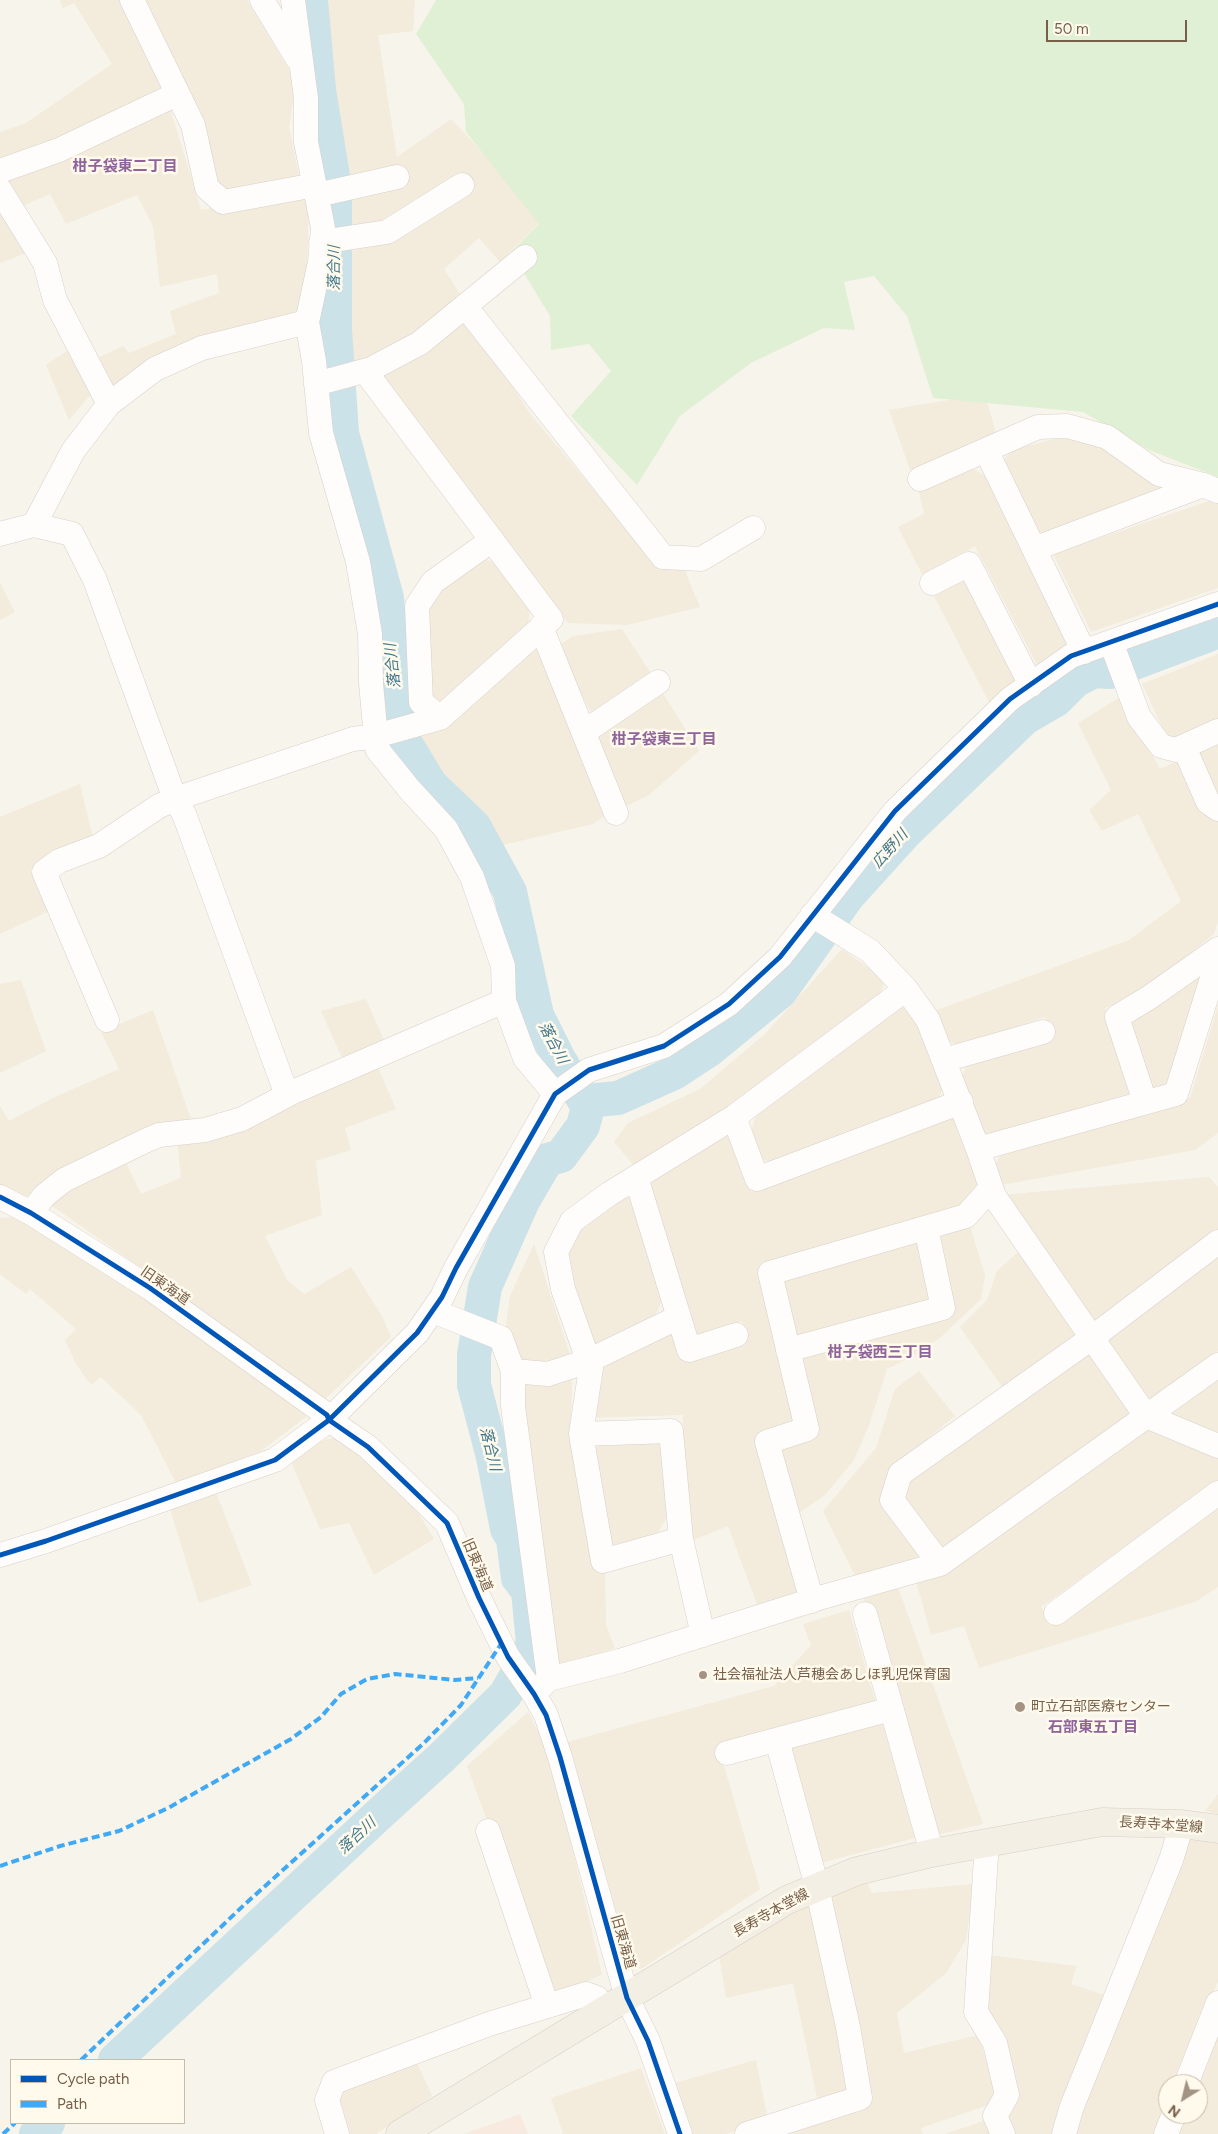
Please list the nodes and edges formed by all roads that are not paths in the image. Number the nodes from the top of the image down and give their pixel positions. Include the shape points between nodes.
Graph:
1 (132, 0) edge
2 (262, 0) edge
3 (293, 0) edge
4 (301, 66) junction
5 (177, 94) junction
6 (0, 172) edge
7 (397, 177) dead end
8 (462, 184) dead end
9 (0, 190) edge
10 (325, 191) junction
11 (332, 241) junction
12 (525, 257) dead end
13 (465, 306) junction
14 (308, 322) junction
15 (365, 370) junction
16 (316, 384) junction
17 (109, 404) junction
18 (986, 450) junction
19 (920, 479) dead end
20 (1211, 488) edge
21 (34, 525) junction
22 (753, 528) dead end
23 (0, 534) edge
24 (492, 540) junction
25 (1034, 549) junction
26 (932, 583) dead end
27 (1218, 604) edge
28 (542, 627) junction
29 (1111, 642) junction
30 (1084, 652) junction
31 (658, 682) dead end
32 (1030, 685) junction
33 (440, 718) junction
34 (1218, 731) edge
35 (584, 732) junction
36 (376, 736) junction
37 (1184, 747) junction
38 (175, 799) junction
39 (1218, 809) edge
40 (616, 813) dead end
41 (812, 915) junction
42 (1218, 948) edge
43 (1218, 959) edge
44 (906, 989) junction
45 (504, 1002) junction
46 (106, 1020) dead end
47 (1043, 1032) dead end
48 (944, 1060) junction
49 (287, 1094) junction
50 (554, 1094) junction
51 (961, 1102) junction
52 (1145, 1102) junction
53 (734, 1117) junction
54 (978, 1149) junction
55 (636, 1177) junction
56 (991, 1188) junction
57 (0, 1198) edge
58 (32, 1213) junction
59 (926, 1228) junction
60 (1218, 1242) edge
61 (432, 1311) junction
62 (679, 1317) junction
63 (736, 1335) dead end
64 (1093, 1337) junction
65 (788, 1350) junction
66 (588, 1361) junction
67 (1218, 1365) edge
68 (513, 1370) junction
69 (1146, 1416) junction
70 (329, 1420) junction
71 (582, 1434) junction
72 (1218, 1446) edge
73 (1218, 1493) edge
74 (681, 1539) junction
75 (0, 1555) edge
76 (940, 1564) junction
77 (812, 1601) junction
78 (1056, 1613) dead end
79 (864, 1614) dead end
80 (703, 1635) junction
81 (537, 1686) junction
82 (892, 1709) junction
83 (777, 1740) junction
84 (727, 1753) dead end
85 (1182, 1824) junction
86 (1218, 1829) edge
87 (488, 1831) dead end
88 (987, 1842) junction
89 (932, 1853) junction
90 (817, 1887) junction
91 (628, 1998) junction
92 (1218, 2002) edge
93 (548, 2006) junction
94 (604, 2012) junction
95 (1190, 2074) edge
96 (337, 2134) edge
97 (400, 2134) edge
98 (680, 2134) edge
99 (747, 2134) edge
100 (1003, 2134) edge
101 (1064, 2134) edge

1 - 5 street
2 - 4 street
3 - 4 street
4 - 10 street via 306,98 306,142
5 - 6 street via 59,150
5 - 10 street via 193,125 207,188 223,202
7 - 10 street
8 - 11 street via 387,232
9 - 17 street via 45,263 55,300
10 - 11 street via 323,228
11 - 14 street
12 - 13 street
13 - 15 street via 420,343
13 - 22 street via 663,557 701,559
14 - 16 street
14 - 17 street via 202,348 155,369
15 - 16 street
15 - 24 street
16 - 36 street via 321,433 363,589 370,634
17 - 21 street via 73,451
18 - 19 street
18 - 20 street via 1038,427 1067,426 1107,437 1159,474
18 - 25 street
20 - 25 street
21 - 23 street
21 - 38 street via 72,534 95,580
24 - 28 street via 551,619
24 - 33 street via 434,582 417,606 421,702
25 - 30 street
26 - 32 street via 969,564
27 - 29 street
28 - 33 street
28 - 35 street
29 - 30 street
29 - 37 street via 1139,717 1160,746 1176,750
30 - 32 street via 1071,656
31 - 35 street
32 - 41 street via 1010,700 895,811
33 - 36 street
34 - 37 street
35 - 40 street
36 - 38 street via 353,739
36 - 45 street via 377,749 446,829 472,877 503,966
37 - 39 street via 1208,802
38 - 46 street via 99,846 59,861 44,872
38 - 49 street via 184,814
41 - 44 street via 870,951
41 - 50 street via 780,957 729,1004 664,1046 589,1070
42 - 52 street via 1117,1017
43 - 52 street via 1176,1094
44 - 48 street via 928,1020
44 - 53 street
45 - 49 street
45 - 50 street via 525,1058
47 - 48 street
48 - 51 street
49 - 58 street via 242,1119 205,1130 159,1135 145,1141 64,1180 44,1196
50 - 61 street
51 - 53 street via 757,1179
51 - 54 street
52 - 54 street
53 - 55 street
54 - 56 street
55 - 62 street
55 - 66 street via 572,1221 556,1252 563,1289
56 - 59 street via 966,1216
56 - 64 street
57 - 58 street, 旧東海道
58 - 70 street, 旧東海道 via 150,1288 327,1415
59 - 65 street via 770,1273
59 - 65 street via 943,1308
60 - 64 street
61 - 68 street via 501,1338
61 - 70 street via 417,1334
62 - 63 street via 689,1350
62 - 66 street
64 - 69 street
64 - 76 street via 900,1474 892,1500
65 - 77 street via 807,1429 767,1442
66 - 68 street via 548,1374
66 - 71 street via 591,1368
67 - 69 street
68 - 81 street via 513,1406
69 - 72 street
69 - 76 street
70 - 75 street via 275,1460
70 - 81 street, 旧東海道 via 368,1447 447,1523 508,1657
71 - 74 street via 670,1431
71 - 74 street via 604,1560
73 - 78 street
74 - 80 street
76 - 77 street
77 - 80 street
79 - 82 street
80 - 81 street
81 - 91 street, 旧東海道
82 - 83 street
82 - 89 street
83 - 84 street
83 - 90 street
85 - 86 main road, 長寿寺本堂線
85 - 88 main road, 長寿寺本堂線 via 1102,1822
85 - 101 street via 1172,1860 1071,2109
87 - 93 street
88 - 89 main road, 長寿寺本堂線
88 - 100 street via 976,2012 995,2043 1007,2095 995,2116
89 - 90 main road, 長寿寺本堂線 via 857,1871
90 - 91 main road, 長寿寺本堂線 via 787,1900
90 - 99 street via 860,2098
91 - 94 main road, 長寿寺本堂線
91 - 98 street, 旧東海道 via 648,2041
92 - 95 street
93 - 94 street via 586,1994 597,1998
93 - 96 street via 334,2082 327,2100
94 - 97 main road, 長寿寺本堂線

